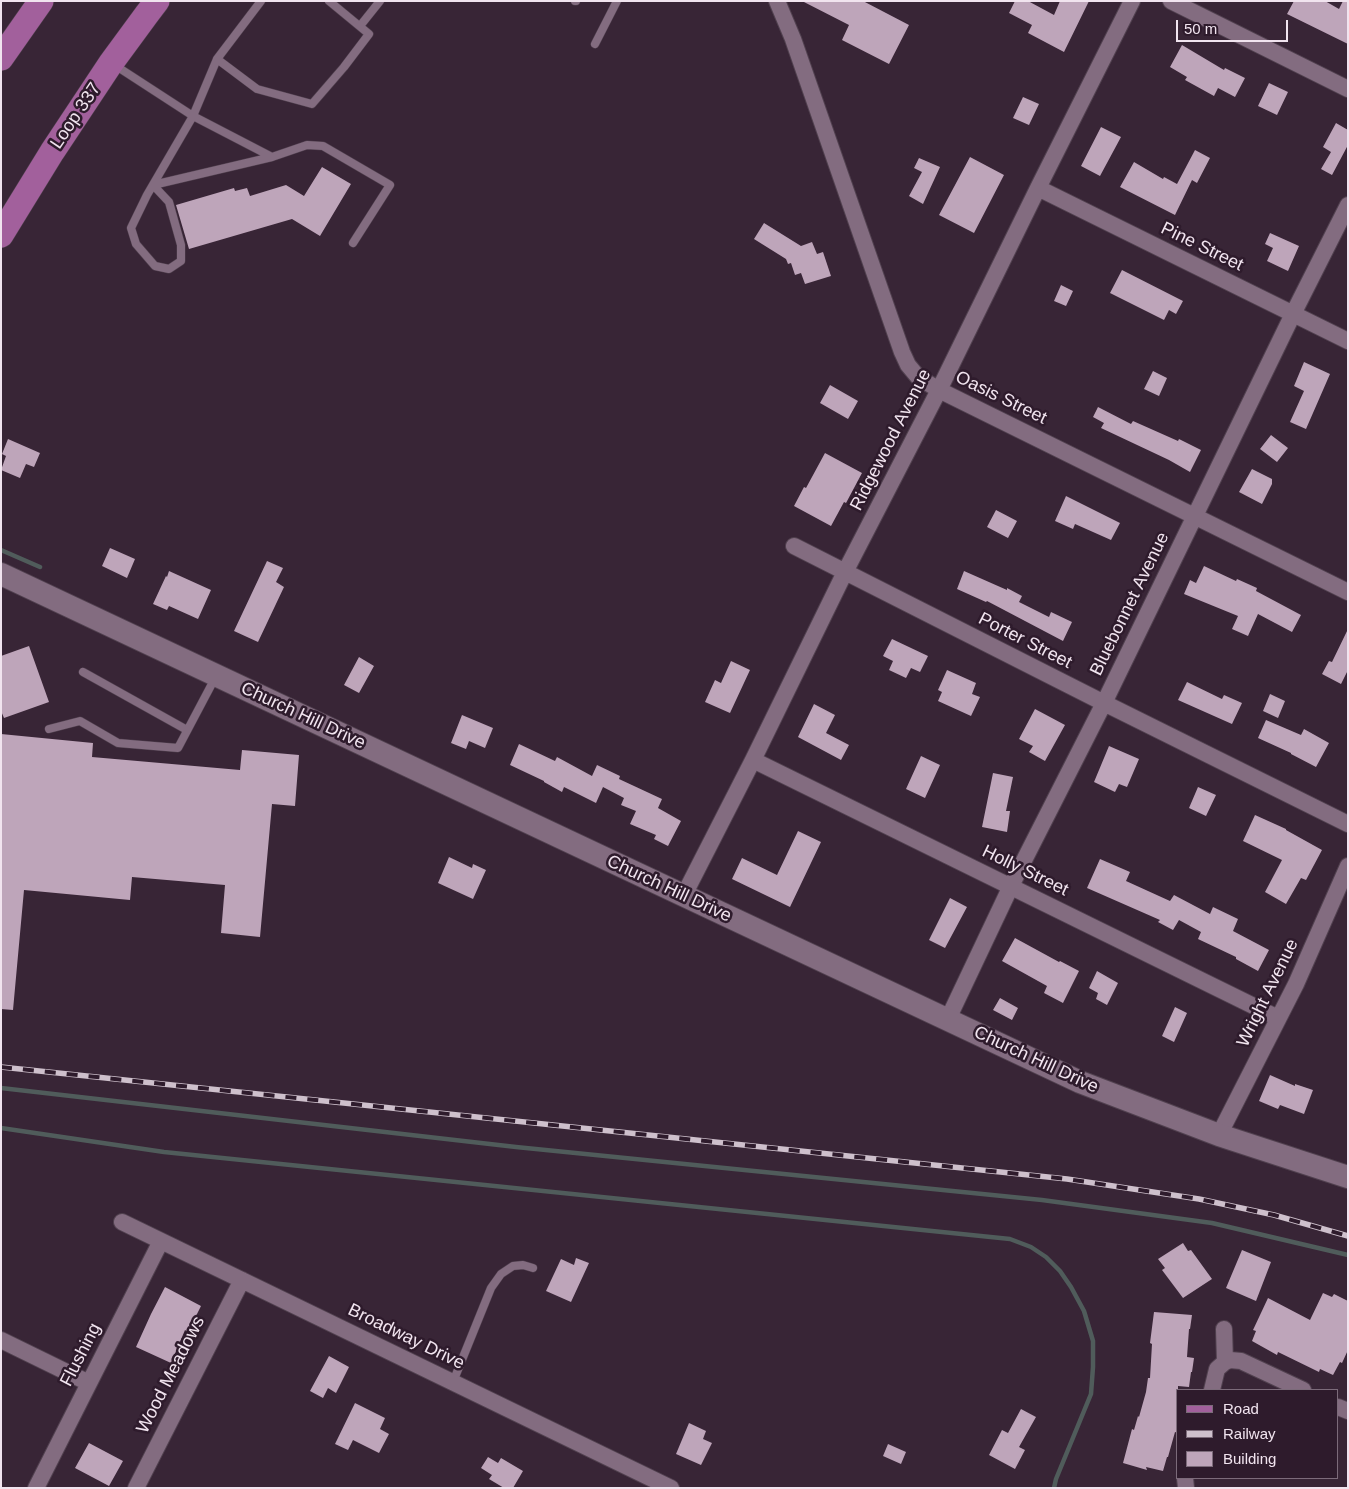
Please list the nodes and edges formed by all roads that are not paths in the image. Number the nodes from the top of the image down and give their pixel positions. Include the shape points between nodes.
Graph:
1 (41, 1) edge
2 (157, 1) edge
3 (261, 1) edge
4 (329, 1) edge
5 (380, 1) edge
6 (617, 1) edge
7 (777, 1) edge
8 (1132, 1) edge
9 (1171, 1) edge
10 (360, 26) junction
11 (595, 44) dead end
12 (1, 58) edge
13 (217, 59) junction
14 (112, 63) junction
15 (1348, 89) edge
16 (193, 116) junction
17 (272, 157) junction
18 (153, 185) junction
19 (1038, 188) junction
20 (1348, 205) edge
21 (1, 235) edge
22 (353, 243) dead end
23 (1293, 314) junction
24 (1348, 341) edge
25 (940, 390) junction
26 (1195, 516) junction
27 (794, 546) dead end
28 (845, 572) junction
29 (1, 574) edge
30 (1348, 592) edge
31 (83, 672) dead end
32 (216, 676) junction
33 (1104, 703) junction
34 (49, 730) dead end
35 (187, 730) junction
36 (753, 760) junction
37 (1348, 824) edge
38 (1348, 866) edge
39 (1011, 886) junction
40 (684, 895) junction
41 (1278, 1018) junction
42 (948, 1019) junction
43 (1219, 1135) junction
44 (1348, 1177) edge
45 (122, 1222) dead end
46 (161, 1241) junction
47 (533, 1268) dead end
48 (242, 1280) junction
49 (1224, 1329) dead end
50 (1, 1340) edge
51 (1225, 1362) junction
52 (453, 1382) junction
53 (89, 1383) junction
54 (1212, 1389) edge
55 (1301, 1389) edge
56 (36, 1488) edge
57 (136, 1488) edge
58 (672, 1488) edge

1 - 12 main road
2 - 14 main road, Loop 337
3 - 13 lane
4 - 10 lane
5 - 10 lane
6 - 11 lane
7 - 25 street, Oasis Street via 902,352 918,377
8 - 19 street, Ridgewood Avenue
9 - 15 street
10 - 13 lane via 369,34 312,104 257,89
13 - 16 lane
14 - 16 lane
14 - 21 main road, Loop 337
16 - 17 lane
16 - 18 lane
17 - 18 lane
17 - 22 lane via 307,145 323,146 390,185
18 - 18 lane via 131,228 136,244 155,266 169,269 181,261 182,245 168,202
19 - 23 street, Pine Street
19 - 25 street, Ridgewood Avenue
20 - 23 street, Bluebonnet Avenue
23 - 24 street, Pine Street
23 - 26 street, Bluebonnet Avenue
25 - 26 street, Oasis Street
25 - 28 street, Ridgewood Avenue
26 - 30 street, Oasis Street
26 - 33 street, Bluebonnet Avenue
27 - 28 street, Porter Street
28 - 33 street, Porter Street
28 - 36 street, Ridgewood Avenue
29 - 32 street, Church Hill Drive
31 - 35 lane
32 - 35 lane
32 - 40 street, Church Hill Drive
33 - 37 street, Porter Street
33 - 39 street, Bluebonnet Avenue
34 - 35 lane via 80,721 118,743 178,748
36 - 39 street, Holly Street
36 - 40 street, Ridgewood Avenue
38 - 41 street, Wright Avenue
39 - 41 street, Holly Street
39 - 42 street, Bluebonnet Avenue
40 - 42 street, Church Hill Drive
41 - 43 street, Wright Avenue
42 - 43 street, Church Hill Drive via 1080,1082
43 - 44 street, Church Hill Drive
45 - 46 street, Broadway Drive
46 - 48 street, Broadway Drive
46 - 53 street, Flushing
47 - 52 lane via 513,1266 501,1274 491,1288
48 - 52 street, Broadway Drive
48 - 57 street, Wood Meadows
49 - 51 street
50 - 53 street
51 - 54 street via 1217,1369
51 - 55 street via 1241,1361
52 - 58 street, Broadway Drive
53 - 56 street, Flushing

